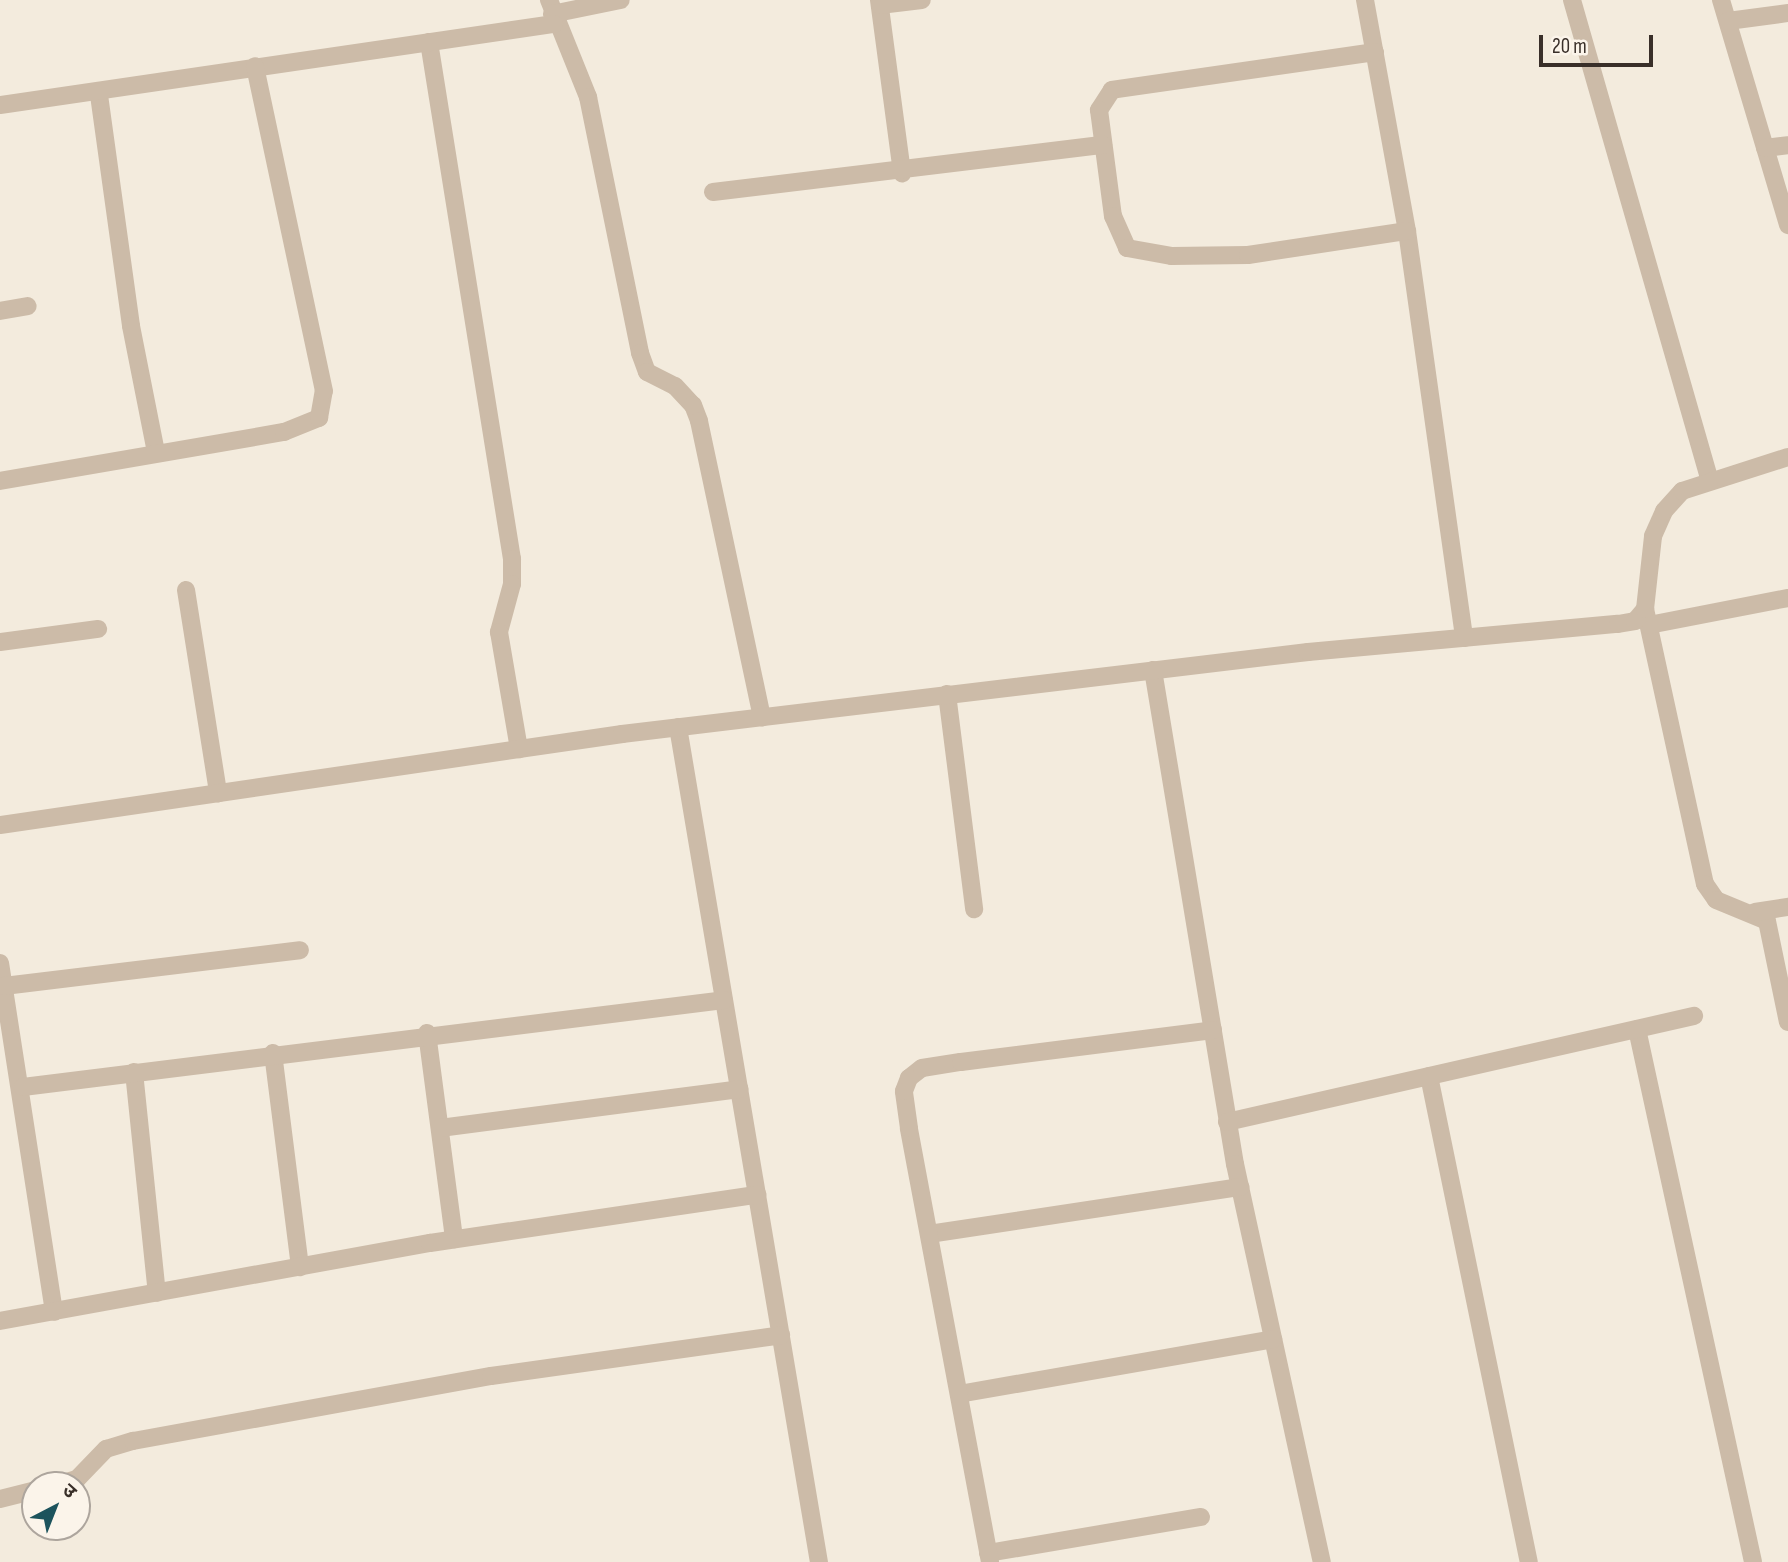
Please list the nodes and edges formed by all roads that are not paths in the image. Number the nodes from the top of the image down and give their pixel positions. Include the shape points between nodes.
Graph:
1 (621, 0) edge
2 (922, 0) edge
3 (1365, 0) edge
4 (1572, 0) edge
5 (1721, 0) edge
6 (880, 3) edge
7 (552, 13) edge
8 (1788, 13) edge
9 (1728, 21) junction
10 (429, 42) junction
11 (1375, 52) junction
12 (255, 66) junction
13 (99, 95) junction
14 (0, 105) edge
15 (1103, 145) junction
16 (1788, 145) edge
17 (1765, 148) junction
18 (902, 173) junction
19 (713, 192) dead end
20 (1788, 225) edge
21 (1407, 231) junction
22 (27, 306) dead end
23 (0, 311) edge
24 (156, 452) junction
25 (1788, 457) edge
26 (1709, 479) junction
27 (0, 481) edge
28 (186, 590) dead end
29 (1788, 598) edge
30 (1647, 617) junction
31 (98, 629) dead end
32 (1464, 638) junction
33 (0, 642) edge
34 (1153, 670) junction
35 (947, 694) junction
36 (762, 717) junction
37 (678, 727) junction
38 (519, 749) junction
39 (218, 793) junction
40 (0, 825) edge
41 (1788, 907) edge
42 (974, 909) dead end
43 (1755, 912) junction
44 (300, 950) dead end
45 (0, 963) edge
46 (4, 986) junction
47 (724, 1000) junction
48 (1694, 1016) dead end
49 (1788, 1022) edge
50 (1637, 1029) junction
51 (1213, 1030) junction
52 (427, 1033) junction
53 (273, 1053) junction
54 (134, 1072) junction
55 (1429, 1076) junction
56 (23, 1087) junction
57 (739, 1089) junction
58 (1227, 1122) junction
59 (440, 1128) junction
60 (1240, 1187) junction
61 (757, 1195) junction
62 (929, 1234) junction
63 (454, 1239) junction
64 (300, 1267) junction
65 (157, 1293) junction
66 (54, 1312) junction
67 (0, 1321) edge
68 (781, 1335) junction
69 (1273, 1339) junction
70 (959, 1394) junction
71 (84, 1471) edge
72 (21, 1494) edge
73 (0, 1499) edge
74 (1201, 1517) dead end
75 (989, 1557) edge
76 (820, 1562) edge
77 (1322, 1562) edge
78 (1529, 1562) edge
79 (1753, 1562) edge

1 - 7 street
2 - 6 street
3 - 11 street
4 - 26 street
5 - 9 street
6 - 18 street
7 - 10 street
7 - 36 street via 588,97 640,353 647,372 675,386 693,405 699,421
8 - 9 street
9 - 17 street
10 - 12 street
10 - 38 street via 512,559 512,584 499,632
11 - 15 street via 1112,90 1099,110
11 - 21 street
12 - 13 street
12 - 24 street via 325,406 308,426
13 - 14 street
13 - 24 street via 131,326
15 - 18 street
15 - 21 street via 1113,216 1127,248 1172,256 1248,255
16 - 17 street
17 - 20 street
18 - 19 street
21 - 32 street
22 - 23 street
24 - 27 street
25 - 26 street
26 - 30 street via 1682,491 1664,512 1653,536
28 - 39 street
29 - 30 street
30 - 32 street via 1618,624
30 - 43 street via 1704,884 1716,900
31 - 33 street
32 - 34 street
34 - 35 street
34 - 51 street
35 - 36 street
35 - 42 street
36 - 37 street
37 - 38 street
37 - 47 street
38 - 39 street
39 - 40 street
41 - 43 street
43 - 49 street via 1767,921 1775,945
44 - 46 street
45 - 46 street
46 - 56 street
47 - 52 street
47 - 57 street
48 - 50 street
50 - 55 street
50 - 79 street
51 - 58 street
51 - 62 street via 922,1068 909,1078 904,1091
52 - 53 street
52 - 59 street
53 - 54 street
53 - 64 street
54 - 56 street
54 - 65 street
55 - 58 street
55 - 78 street
56 - 66 street
57 - 59 street
57 - 61 street
58 - 60 street
59 - 63 street
60 - 62 street
60 - 69 street
61 - 63 street
61 - 68 street
62 - 70 street
63 - 64 street
64 - 65 street
65 - 66 street
66 - 67 street
68 - 71 street via 491,1376 133,1441 106,1448
68 - 76 street
69 - 70 street
69 - 77 street
70 - 75 street
72 - 73 street
74 - 75 street

